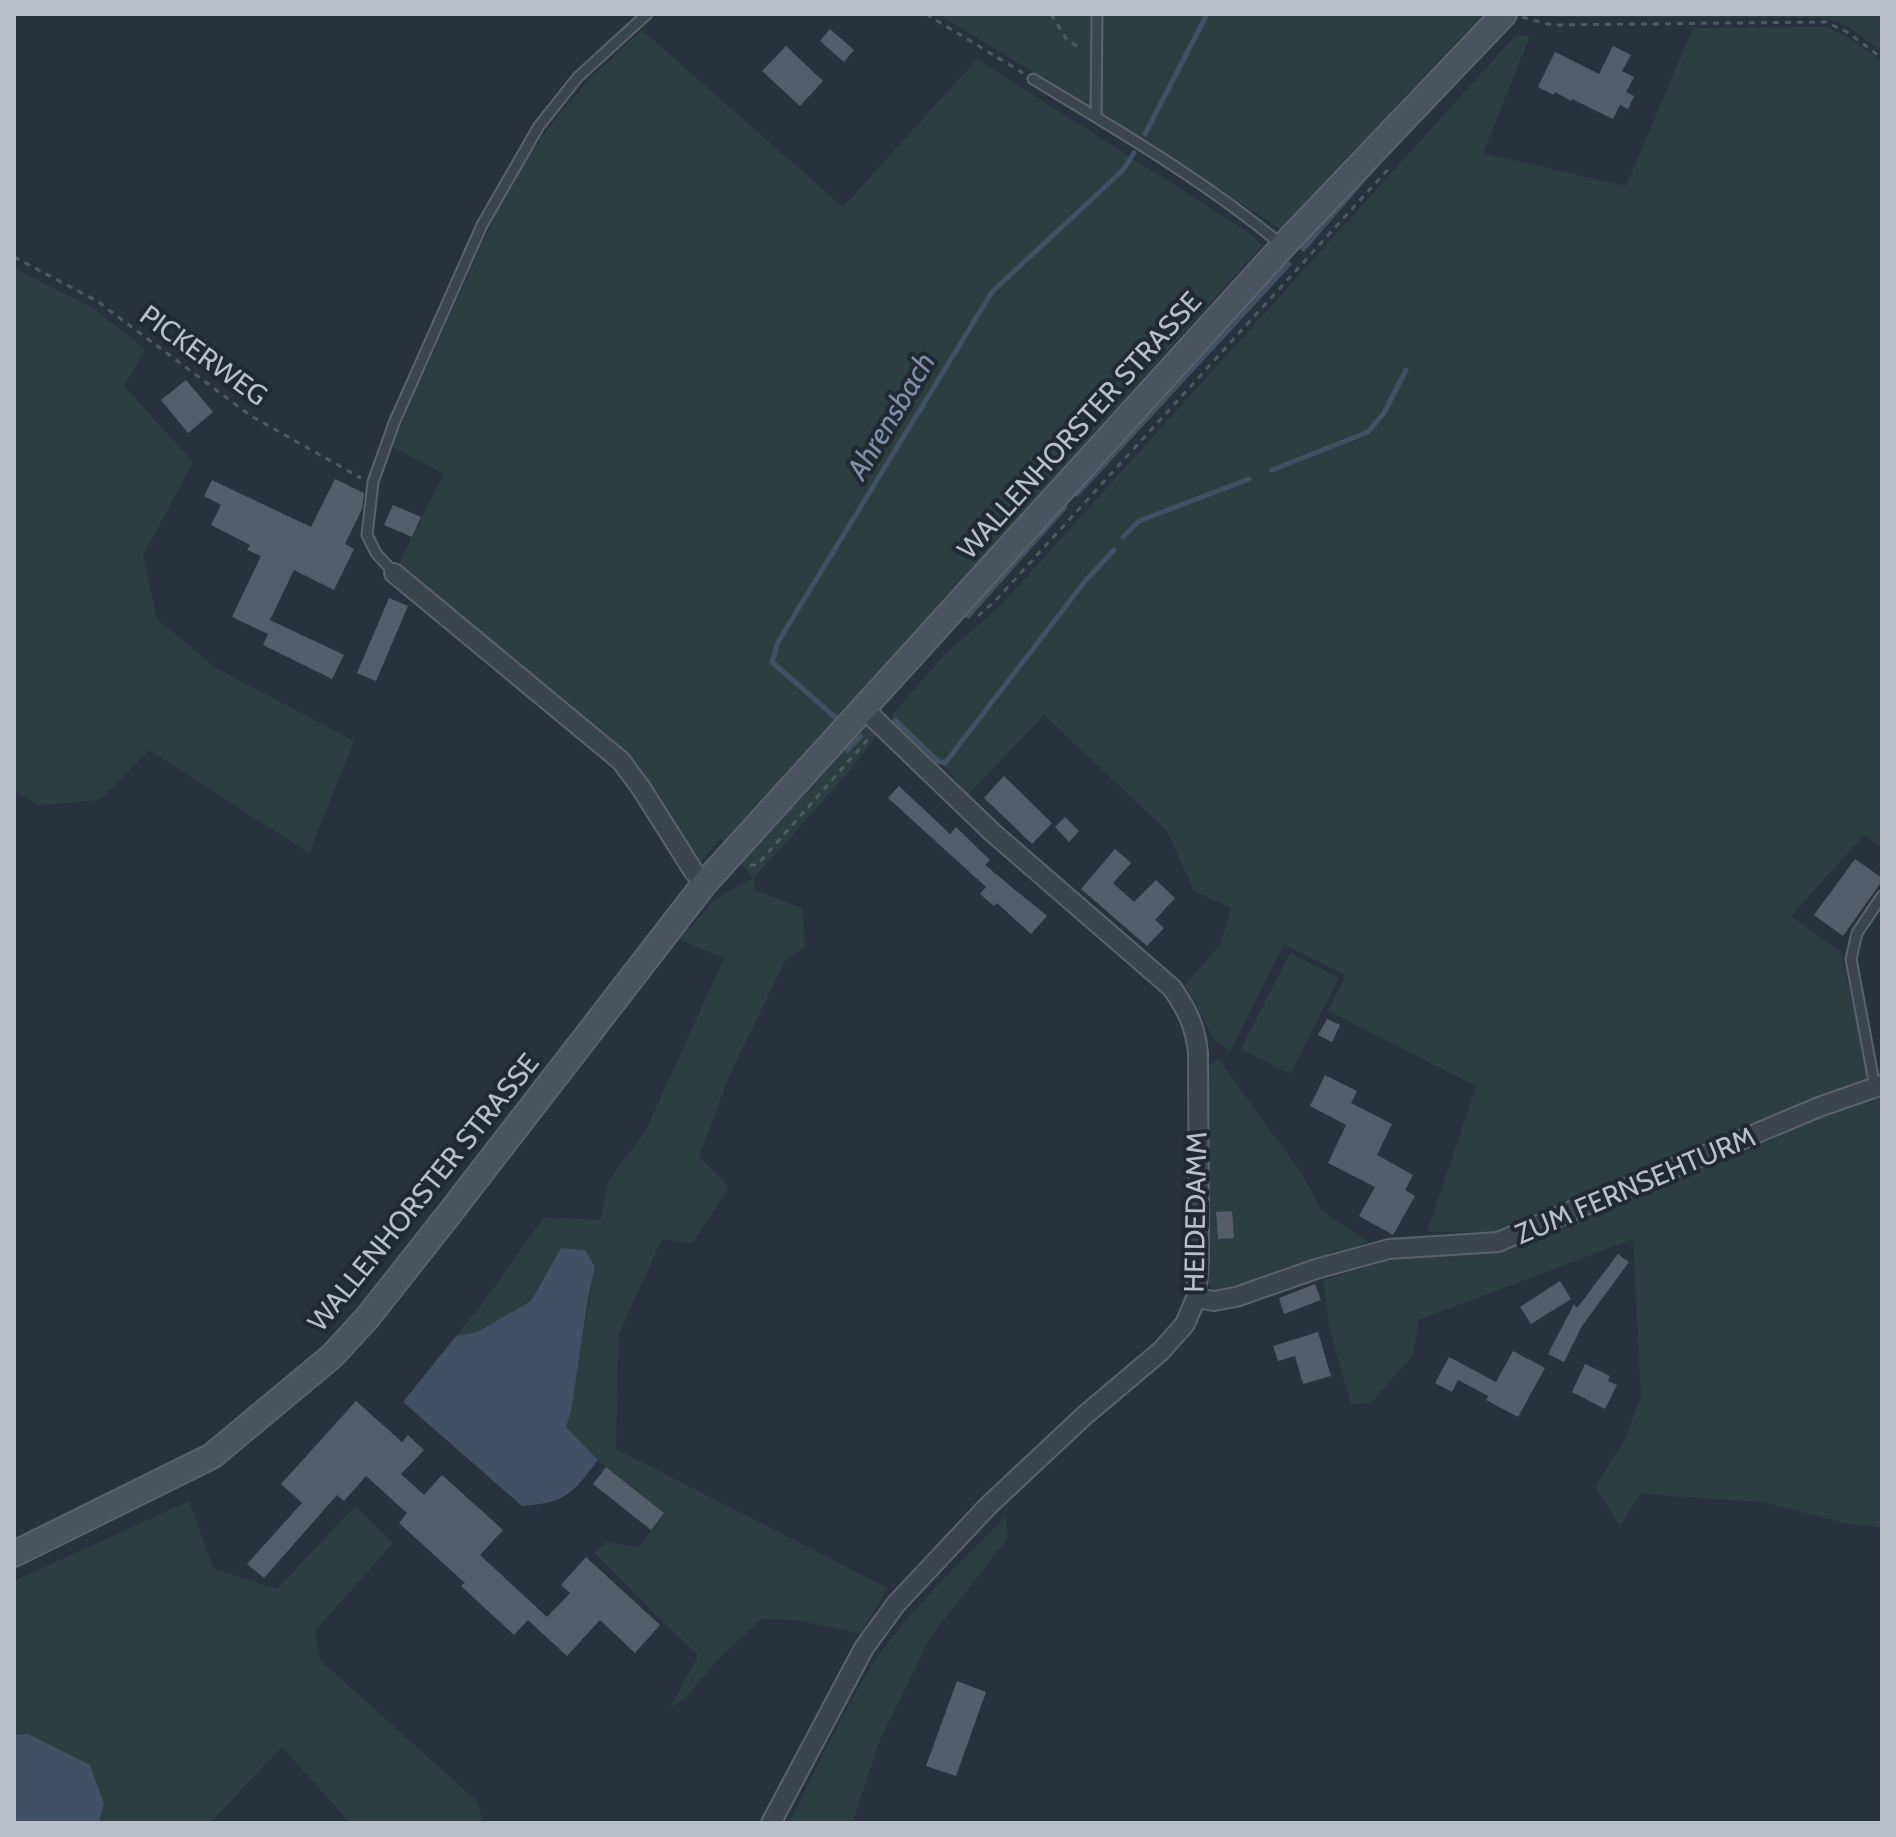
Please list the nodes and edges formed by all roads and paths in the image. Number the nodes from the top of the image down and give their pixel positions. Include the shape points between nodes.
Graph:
1 (647, 14) edge
2 (926, 14) edge
3 (1051, 14) edge
4 (1097, 14) edge
5 (1513, 16) edge
6 (1097, 50) junction
7 (1882, 58) edge
8 (1033, 79) joint
9 (1096, 117) junction
10 (1283, 246) junction
11 (14, 257) edge
12 (1302, 264) dead end
13 (373, 482) junction
14 (394, 573) joint
15 (975, 619) dead end
16 (871, 715) junction
17 (705, 883) junction
18 (1882, 896) edge
19 (1879, 1086) edge
20 (1196, 1298) junction
21 (14, 1554) edge
22 (771, 1823) edge

1 - 13 lane via 578,77 539,126 499,192 394,423
2 - 8 path
3 - 6 path via 1067,40 1079,49
4 - 6 lane
5 - 7 path via 1552,25 1826,22
5 - 10 main road, WALLENHORSTER STRASSE
6 - 9 lane
8 - 9 lane
9 - 10 lane
10 - 16 main road, WALLENHORSTER STRASSE
11 - 13 path, PICKERWEG via 97,301 251,416
12 - 15 path
13 - 14 lane via 367,535
14 - 17 street via 621,761
16 - 17 main road, WALLENHORSTER STRASSE
16 - 20 street, HEIDEDAMM via 992,832 1172,988 1189,1012 1198,1054
17 - 21 main road, WALLENHORSTER STRASSE via 436,1231 332,1356 212,1456
18 - 19 lane via 1857,933 1851,959
19 - 20 street, ZUM FERNSEHTURM via 1498,1242 1389,1249 1236,1297
20 - 22 street, HEIDEDAMM via 1185,1324 1161,1351 988,1506 896,1604 864,1648

